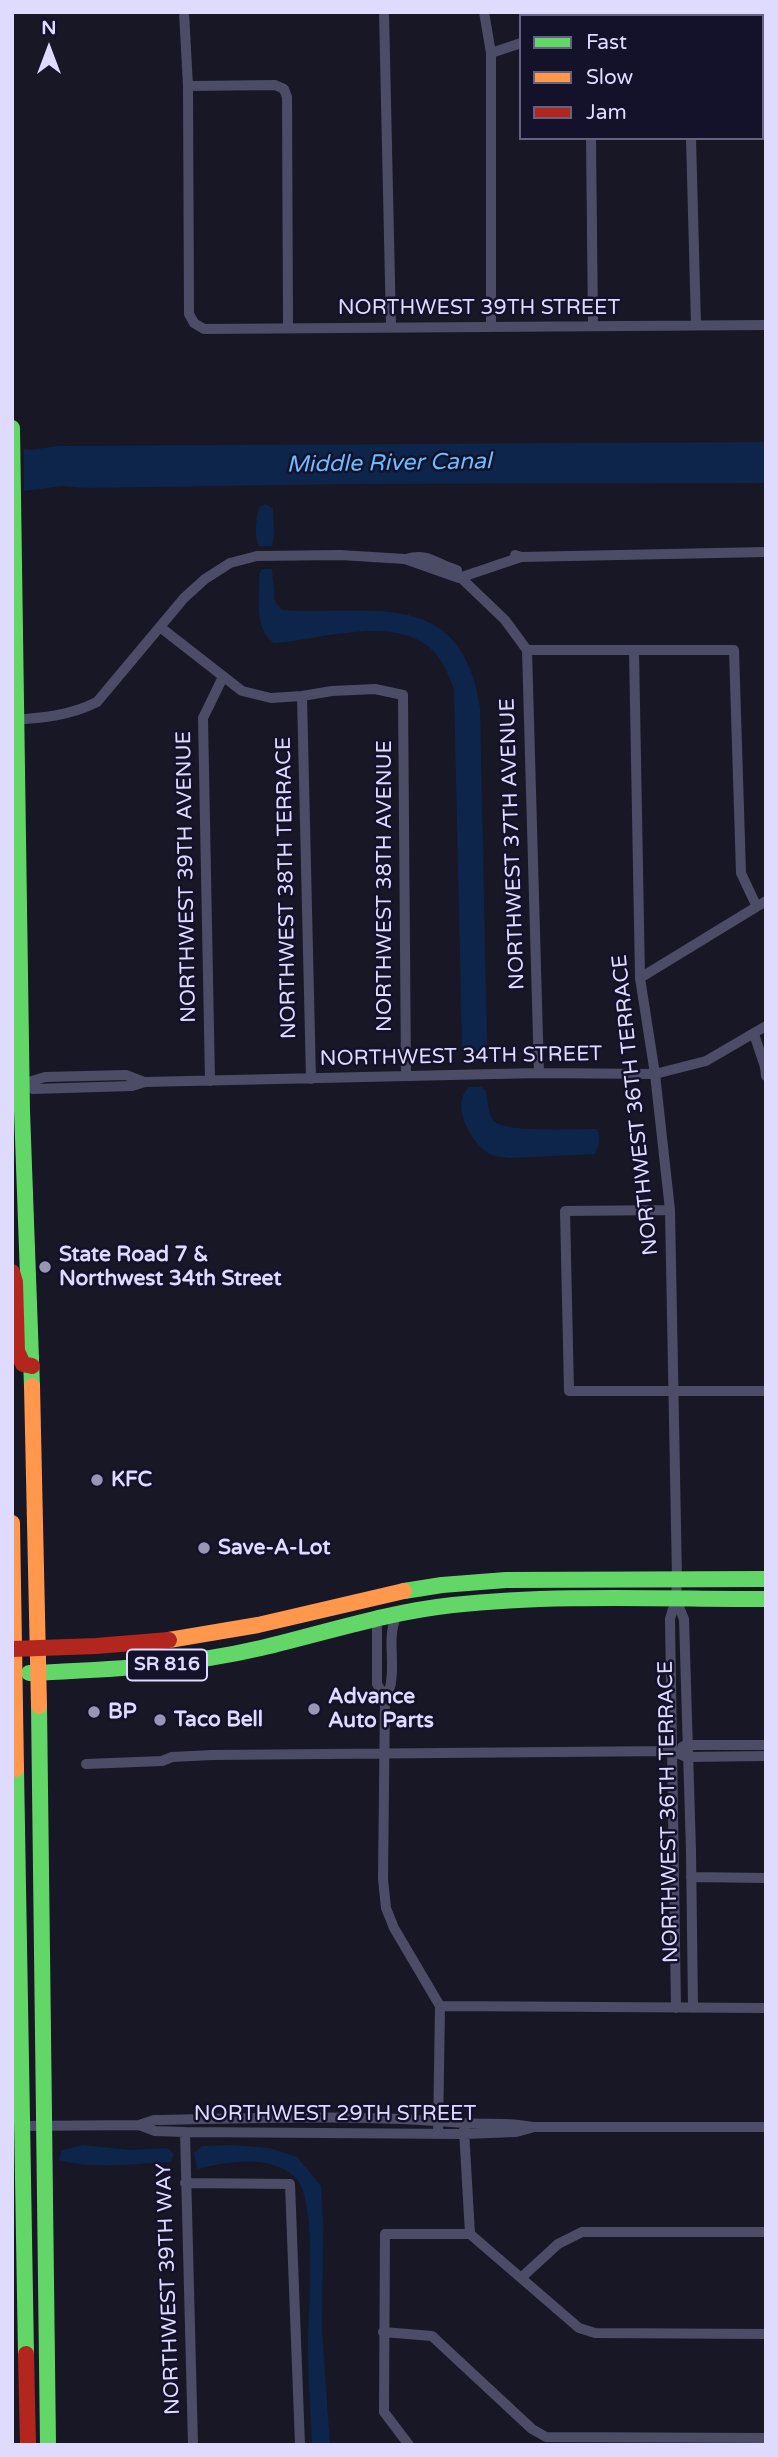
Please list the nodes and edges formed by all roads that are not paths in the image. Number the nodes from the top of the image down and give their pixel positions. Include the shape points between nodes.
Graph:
1 (184, 12) edge
2 (384, 12) edge
3 (484, 12) edge
4 (519, 44) edge
5 (491, 53) junction
6 (188, 86) junction
7 (591, 140) edge
8 (691, 140) edge
9 (766, 325) edge
10 (593, 326) junction
11 (696, 326) junction
12 (391, 327) junction
13 (491, 327) junction
14 (288, 328) junction
15 (12, 428) edge
16 (13, 451) edge
17 (14, 491) edge
18 (766, 552) edge
19 (472, 572) junction
20 (457, 574) junction
21 (505, 620) junction
22 (160, 627) junction
23 (527, 650) junction
24 (634, 650) junction
25 (223, 677) junction
26 (302, 696) junction
27 (14, 720) edge
28 (761, 903) edge
29 (640, 978) junction
30 (766, 1026) edge
31 (754, 1034) junction
32 (539, 1073) junction
33 (655, 1074) junction
34 (406, 1076) junction
35 (766, 1076) edge
36 (311, 1079) junction
37 (210, 1081) junction
38 (17, 1084) edge
39 (670, 1210) junction
40 (12, 1272) edge
41 (32, 1366) junction
42 (674, 1390) junction
43 (766, 1391) edge
44 (12, 1523) edge
45 (677, 1578) junction
46 (766, 1579) edge
47 (400, 1592) junction
48 (676, 1599) junction
49 (766, 1599) edge
50 (398, 1612) junction
51 (377, 1617) junction
52 (13, 1649) edge
53 (39, 1649) junction
54 (14, 1673) edge
55 (40, 1673) junction
56 (385, 1698) junction
57 (687, 1745) junction
58 (766, 1745) edge
59 (672, 1751) junction
60 (384, 1754) junction
61 (766, 1756) edge
62 (687, 1757) junction
63 (86, 1764) dead end
64 (691, 1877) junction
65 (766, 1878) edge
66 (440, 2006) junction
67 (676, 2008) junction
68 (693, 2008) junction
69 (766, 2008) edge
70 (438, 2120) junction
71 (464, 2123) junction
72 (139, 2124) junction
73 (22, 2126) junction
74 (42, 2126) junction
75 (531, 2127) junction
76 (766, 2127) edge
77 (185, 2132) junction
78 (438, 2134) junction
79 (464, 2134) junction
80 (185, 2183) junction
81 (766, 2232) edge
82 (470, 2234) junction
83 (522, 2277) junction
84 (383, 2332) junction
85 (766, 2334) edge
86 (766, 2438) edge
87 (28, 2445) edge
88 (48, 2445) edge
89 (192, 2445) edge
90 (300, 2445) edge
91 (409, 2445) edge

1 - 6 street
2 - 12 street
3 - 5 street
4 - 5 street
5 - 13 street
6 - 14 street, NORTHWEST 39TH STREET via 189,314 204,328
6 - 14 street via 275,85 284,89
7 - 10 street
8 - 11 street
9 - 11 street, NORTHWEST 39TH STREET
10 - 11 street, NORTHWEST 39TH STREET
10 - 13 street, NORTHWEST 39TH STREET
12 - 13 street, NORTHWEST 39TH STREET
12 - 14 street, NORTHWEST 39TH STREET
15 - 16 main road
16 - 17 main road
17 - 27 main road
18 - 19 street via 512,554
19 - 20 street
19 - 21 street via 505,613
20 - 21 street
20 - 22 street via 429,557 257,556 230,563 205,579
21 - 23 street
22 - 25 street
22 - 27 street via 97,702 60,716
23 - 24 street
23 - 32 street, NORTHWEST 37TH AVENUE
24 - 28 street via 734,650 741,873
24 - 29 street, NORTHWEST 36TH TERRACE
25 - 26 street via 252,694
25 - 37 street, NORTHWEST 39TH AVENUE via 203,718
26 - 34 street, NORTHWEST 38TH AVENUE via 374,689 403,695
26 - 36 street, NORTHWEST 38TH TERRACE
27 - 38 main road
28 - 29 street
29 - 33 street, NORTHWEST 36TH TERRACE
30 - 31 street, NORTHWEST 34TH STREET
31 - 33 street, NORTHWEST 34TH STREET via 706,1061
31 - 35 street
32 - 33 street, NORTHWEST 34TH STREET
32 - 34 street, NORTHWEST 34TH STREET
33 - 39 street, NORTHWEST 36TH TERRACE
34 - 36 street, NORTHWEST 34TH STREET
36 - 37 street, NORTHWEST 34TH STREET
37 - 38 street, NORTHWEST 34TH STREET via 145,1082 126,1075 45,1077
38 - 41 main road
39 - 42 street, NORTHWEST 36TH TERRACE
39 - 42 street via 565,1211 569,1391
40 - 41 main road via 17,1351 23,1364
41 - 53 main road
42 - 43 street
42 - 45 street, NORTHWEST 36TH TERRACE
44 - 52 main road
45 - 46 main road, SR 816
45 - 47 main road, SR 816 via 510,1580
45 - 48 street, NORTHWEST 36TH TERRACE
47 - 51 main road
47 - 53 main road, SR 816 via 204,1635
48 - 49 main road, SR 816
48 - 50 main road, SR 816 via 523,1600
48 - 57 street, NORTHWEST 36TH TERRACE via 684,1619
48 - 59 street, NORTHWEST 36TH TERRACE via 670,1619
50 - 51 main road, SR 816
50 - 56 street via 391,1632 391,1683
51 - 55 main road, SR 816 via 198,1660
51 - 56 street via 377,1684
52 - 53 main road, SR 816
52 - 54 main road
53 - 55 main road
54 - 55 main road, SR 816
54 - 73 main road
55 - 74 main road
56 - 60 street
57 - 58 street
57 - 59 street
57 - 62 street, NORTHWEST 36TH TERRACE
59 - 60 street
59 - 62 street
59 - 67 street, NORTHWEST 36TH TERRACE
60 - 63 street via 183,1756
60 - 66 street via 382,1852 387,1908
61 - 62 street
62 - 64 street, NORTHWEST 36TH TERRACE
64 - 65 street
64 - 68 street, NORTHWEST 36TH TERRACE
66 - 67 street
66 - 70 street
67 - 68 street
68 - 69 street
70 - 71 street, NORTHWEST 29TH STREET
70 - 72 street, NORTHWEST 29TH STREET via 190,2119
70 - 78 street
71 - 75 street, NORTHWEST 29TH STREET
71 - 79 street
72 - 74 street, NORTHWEST 29TH STREET
72 - 77 street, NORTHWEST 29TH STREET via 155,2131
73 - 74 street, NORTHWEST 29TH STREET
73 - 87 main road
74 - 88 main road
75 - 76 street, NORTHWEST 29TH STREET
75 - 79 street, NORTHWEST 29TH STREET
77 - 78 street, NORTHWEST 29TH STREET
77 - 80 street, NORTHWEST 39TH WAY
78 - 79 street, NORTHWEST 29TH STREET
79 - 82 street
80 - 89 street, NORTHWEST 39TH WAY
80 - 90 street via 290,2185
81 - 83 street via 582,2232 558,2244
82 - 83 street
82 - 84 street via 384,2234
83 - 85 street via 579,2328 595,2333
84 - 86 street via 432,2336 546,2437
84 - 91 street via 384,2412

